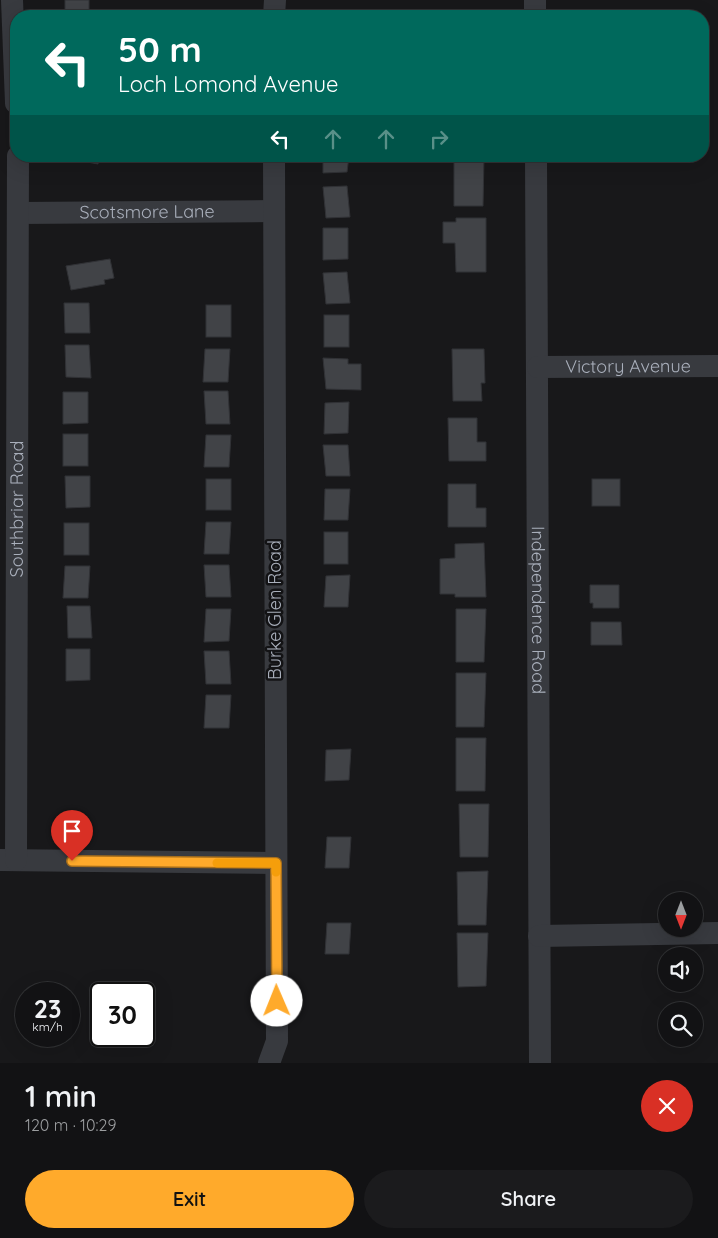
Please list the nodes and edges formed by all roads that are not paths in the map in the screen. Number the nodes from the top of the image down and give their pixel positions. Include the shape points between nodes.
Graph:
1 (18, 162) edge
2 (274, 162) edge
3 (536, 162) edge
4 (274, 211) junction
5 (19, 213) junction
6 (718, 366) edge
7 (538, 367) junction
8 (8, 860) edge
9 (276, 863) junction
10 (718, 933) edge
11 (539, 936) junction
12 (269, 1063) edge
13 (540, 1063) edge

1 - 5 street, Southbriar Road
2 - 4 street, Burke Glen Road
3 - 7 street, Independence Road
4 - 5 street, Scotsmore Lane
4 - 9 street, Burke Glen Road
5 - 8 street, Southbriar Road
6 - 7 street, Victory Avenue
7 - 11 street, Independence Road
8 - 9 street
9 - 12 street, Burke Glen Road via 277,1040
10 - 11 street
11 - 13 street, Independence Road

